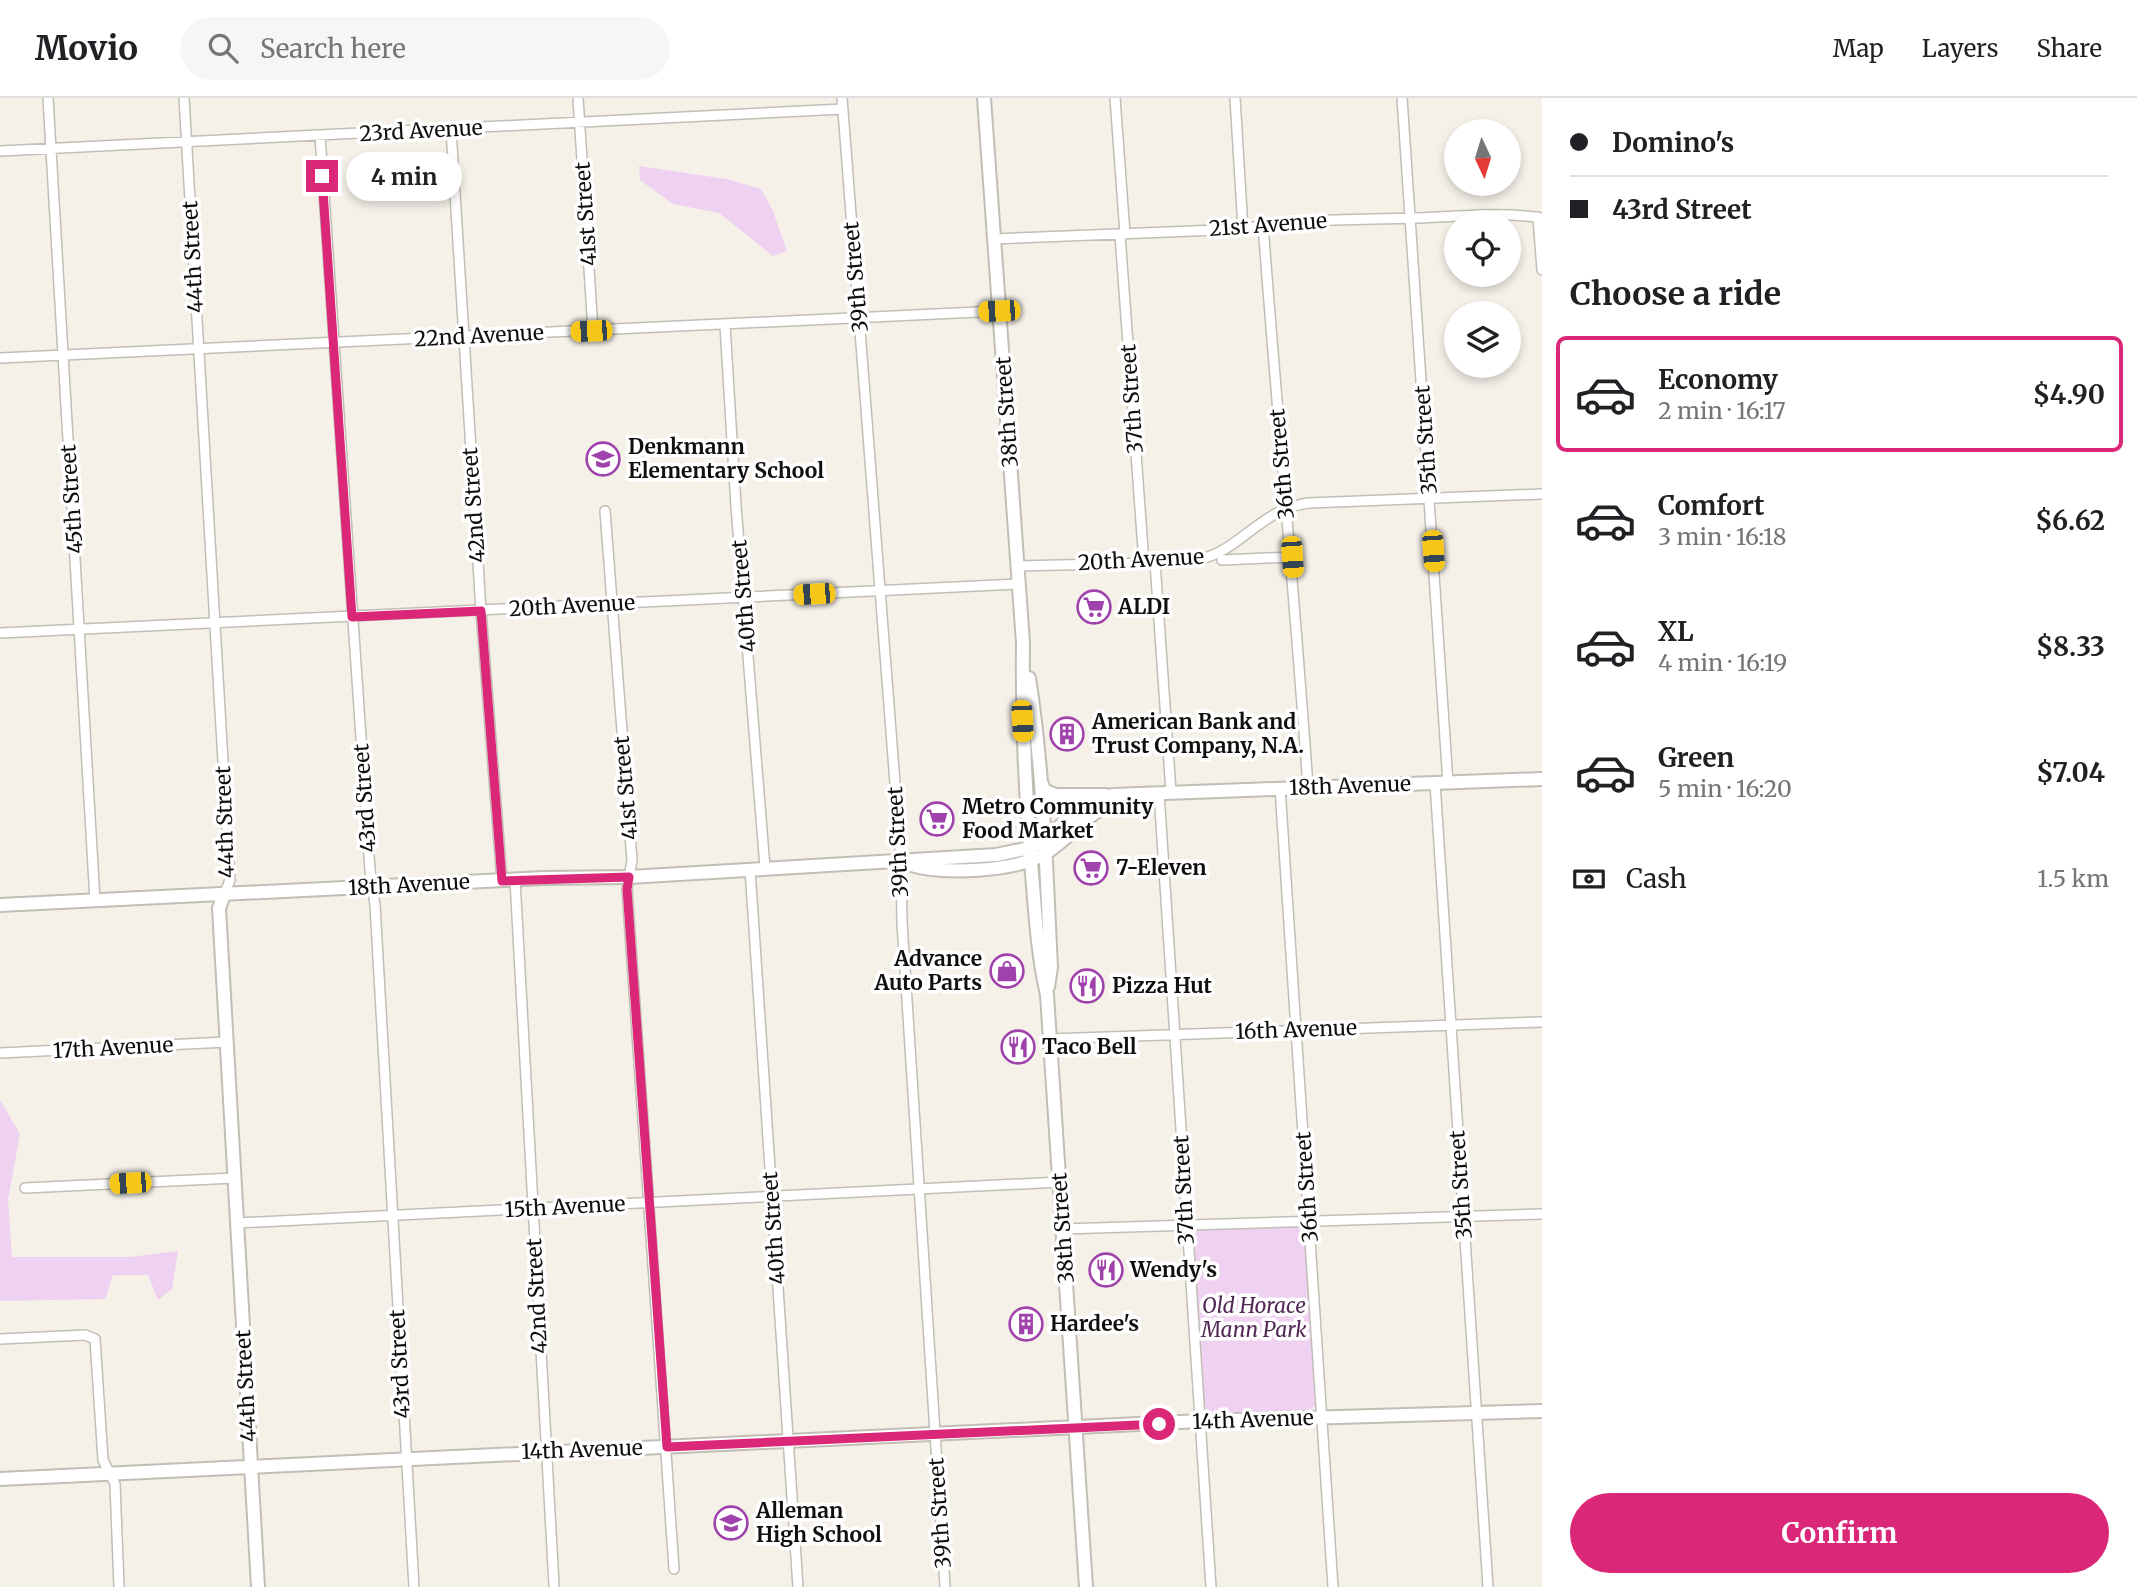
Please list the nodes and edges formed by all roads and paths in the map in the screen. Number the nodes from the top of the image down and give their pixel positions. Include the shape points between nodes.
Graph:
1 (48, 98) edge
2 (184, 98) edge
3 (578, 98) edge
4 (842, 98) edge
5 (984, 98) edge
6 (1115, 98) edge
7 (1235, 98) edge
8 (1402, 98) edge
9 (843, 109) junction
10 (579, 123) junction
11 (451, 129) junction
12 (320, 135) junction
13 (187, 141) junction
14 (51, 148) junction
15 (0, 150) edge
16 (1411, 218) junction
17 (1540, 218) edge
18 (1263, 225) junction
19 (1242, 229) junction
20 (1122, 234) junction
21 (994, 239) junction
22 (1542, 270) edge
23 (999, 311) junction
24 (860, 318) junction
25 (725, 325) junction
26 (593, 331) junction
27 (463, 337) junction
28 (333, 343) junction
29 (198, 348) junction
30 (63, 355) junction
31 (0, 358) edge
32 (1542, 494) edge
33 (1430, 499) junction
34 (1285, 509) junction
35 (606, 511) dead end
36 (1292, 557) junction
37 (1222, 560) dead end
38 (1144, 562) junction
39 (1155, 562) junction
40 (1018, 566) junction
41 (1019, 584) junction
42 (881, 592) junction
43 (744, 597) junction
44 (611, 604) junction
45 (481, 611) junction
46 (352, 617) junction
47 (216, 624) junction
48 (80, 629) junction
49 (0, 633) edge
50 (1023, 643) junction
51 (1542, 779) edge
52 (1041, 783) junction
53 (1442, 783) junction
54 (1308, 787) junction
55 (1280, 788) junction
56 (1165, 793) junction
57 (1113, 795) junction
58 (1045, 839) junction
59 (1046, 853) junction
60 (1031, 854) junction
61 (901, 861) junction
62 (765, 868) junction
63 (750, 869) junction
64 (629, 877) junction
65 (508, 880) junction
66 (373, 888) junction
67 (224, 895) junction
68 (94, 901) junction
69 (0, 905) edge
70 (1047, 995) junction
71 (1542, 1022) edge
72 (1451, 1026) junction
73 (1297, 1030) junction
74 (1175, 1033) junction
75 (1050, 1039) junction
76 (227, 1042) junction
77 (0, 1053) edge
78 (234, 1178) junction
79 (1060, 1182) junction
80 (25, 1188) dead end
81 (919, 1188) junction
82 (772, 1195) junction
83 (650, 1202) junction
84 (533, 1209) junction
85 (1542, 1214) edge
86 (392, 1215) junction
87 (1463, 1218) junction
88 (1309, 1220) junction
89 (237, 1223) junction
90 (1186, 1224) junction
91 (1063, 1229) junction
92 (0, 1339) edge
93 (1542, 1411) edge
94 (1476, 1413) junction
95 (1323, 1418) junction
96 (1200, 1421) junction
97 (1075, 1429) junction
98 (935, 1435) junction
99 (788, 1441) junction
100 (667, 1447) junction
101 (546, 1452) junction
102 (405, 1460) junction
103 (250, 1467) junction
104 (109, 1474) junction
105 (0, 1479) edge
106 (674, 1569) dead end
107 (554, 1586) edge
108 (119, 1587) edge
109 (258, 1587) edge
110 (414, 1587) edge
111 (798, 1587) edge
112 (946, 1587) edge
113 (1086, 1587) edge
114 (1211, 1587) edge
115 (1333, 1587) edge
116 (1488, 1587) edge

1 - 14 street, 45th Street
2 - 13 street, 44th Street
3 - 10 street, 41st Street
4 - 9 street, 39th Street
5 - 21 street, 38th Street
6 - 20 street, 37th Street
7 - 19 street
8 - 16 street, 35th Street
9 - 10 street, 23rd Avenue
9 - 24 street, 39th Street
10 - 11 street, 23rd Avenue
10 - 26 street, 41st Street
11 - 12 street, 23rd Avenue
11 - 27 street, 42nd Street
12 - 13 street, 23rd Avenue
12 - 28 street, 43rd Street
13 - 14 street, 23rd Avenue
13 - 29 street, 44th Street
14 - 15 street, 23rd Avenue
14 - 30 street, 45th Street
16 - 17 street, 21st Avenue
16 - 18 street, 21st Avenue
16 - 33 street, 35th Street
17 - 22 street
18 - 19 street, 21st Avenue
18 - 34 street, 36th Street
19 - 20 street, 21st Avenue
20 - 21 street, 21st Avenue
20 - 38 street, 37th Street
21 - 23 street, 38th Street
23 - 24 street, 22nd Avenue
23 - 40 street, 38th Street
24 - 25 street, 22nd Avenue
24 - 42 street, 39th Street
25 - 26 street, 22nd Avenue
25 - 43 street, 40th Street
26 - 27 street, 22nd Avenue
27 - 28 street, 22nd Avenue
27 - 45 street, 42nd Street
28 - 29 street, 22nd Avenue
28 - 46 street, 43rd Street
29 - 30 street, 22nd Avenue
29 - 47 street, 44th Street
30 - 31 street, 22nd Avenue
30 - 48 street, 45th Street
32 - 33 street, 20th Avenue
33 - 34 street, 20th Avenue via 1308,503
33 - 53 street, 35th Street
34 - 36 street, 36th Street
34 - 39 street, 20th Avenue via 1213,557
35 - 44 street, 41st Street
36 - 37 street, 20th Avenue
36 - 54 street, 36th Street
38 - 39 street, 20th Avenue
38 - 40 street, 20th Avenue
39 - 56 street, 37th Street
40 - 41 street, 38th Street
41 - 42 street, 20th Avenue
41 - 50 street, 38th Street
42 - 43 street, 20th Avenue
42 - 61 street, 39th Street
43 - 44 street, 20th Avenue
43 - 62 street, 40th Street
44 - 45 street, 20th Avenue
44 - 64 street, 41st Street via 632,860
45 - 46 street, 20th Avenue
45 - 65 street, 42nd Street
46 - 47 street, 20th Avenue
46 - 66 street, 43rd Street
47 - 48 street, 20th Avenue
47 - 67 street, 44th Street via 230,880
48 - 49 street, 20th Avenue
48 - 68 street, 45th Street
50 - 52 street, 38th Street
50 - 60 street, 38th Street via 1022,721
51 - 53 street, 18th Avenue
52 - 57 street via 1055,795
52 - 58 street, 38th Street
53 - 54 street, 18th Avenue
53 - 72 street, 35th Street
54 - 55 street, 18th Avenue
55 - 56 street, 18th Avenue
55 - 73 street, 36th Street
56 - 57 street, 18th Avenue
56 - 59 street, 18th Avenue via 1105,807
56 - 74 street, 37th Street
57 - 58 street, 18th Avenue via 1086,804
58 - 59 street, 38th Street
58 - 60 street, 18th Avenue
59 - 60 street, 18th Avenue
59 - 70 street, 38th Street via 1051,967
60 - 61 street, 18th Avenue via 1011,866 950,869
60 - 70 street, 38th Street
61 - 62 street, 18th Avenue
61 - 81 street, 39th Street
62 - 63 street, 18th Avenue
63 - 64 street, 18th Avenue
63 - 82 street, 40th Street
64 - 65 street, 18th Avenue
64 - 83 street, 41st Street
65 - 66 street, 18th Avenue
65 - 84 street, 42nd Street
66 - 67 street, 18th Avenue
66 - 86 street, 43rd Street
67 - 68 street, 18th Avenue
67 - 76 street, 44th Street via 219,908
68 - 69 street, 18th Avenue
70 - 75 street, 38th Street
71 - 72 street, 16th Avenue
72 - 73 street, 16th Avenue
72 - 87 street, 35th Street
73 - 74 street, 16th Avenue
73 - 88 street, 36th Street
74 - 75 street, 16th Avenue
74 - 90 street, 37th Street
75 - 79 street, 38th Street
76 - 77 street, 17th Avenue
76 - 78 street, 44th Street
78 - 80 street
78 - 89 street, 44th Street
79 - 81 street, 15th Avenue
79 - 91 street, 38th Street
81 - 82 street, 15th Avenue
81 - 98 street, 39th Street
82 - 83 street, 15th Avenue
82 - 99 street, 40th Street
83 - 84 street, 15th Avenue
83 - 100 street, 41st Street
84 - 86 street, 15th Avenue
84 - 101 street, 42nd Street
85 - 87 street
86 - 89 street, 15th Avenue
86 - 102 street, 43rd Street
87 - 88 street
87 - 94 street, 35th Street
88 - 90 street
88 - 95 street, 36th Street
89 - 103 street, 44th Street
90 - 91 street
90 - 96 street, 37th Street
91 - 97 street, 38th Street
92 - 104 street via 93,1337 103,1460
93 - 94 street, 14th Avenue
94 - 95 street, 14th Avenue
94 - 116 street, 35th Street
95 - 96 street, 14th Avenue
95 - 115 street, 36th Street
96 - 97 street, 14th Avenue
96 - 114 street, 37th Street
97 - 98 street, 14th Avenue
97 - 113 street, 38th Street
98 - 99 street, 14th Avenue
98 - 112 street, 39th Street
99 - 100 street, 14th Avenue
99 - 111 street, 40th Street
100 - 101 street, 14th Avenue
100 - 106 street, 41st Street
101 - 102 street, 14th Avenue
101 - 107 street, 42nd Street
102 - 103 street, 14th Avenue
102 - 110 street, 43rd Street
103 - 104 street, 14th Avenue
103 - 109 street, 44th Street
104 - 105 street, 14th Avenue
104 - 108 street via 115,1484

